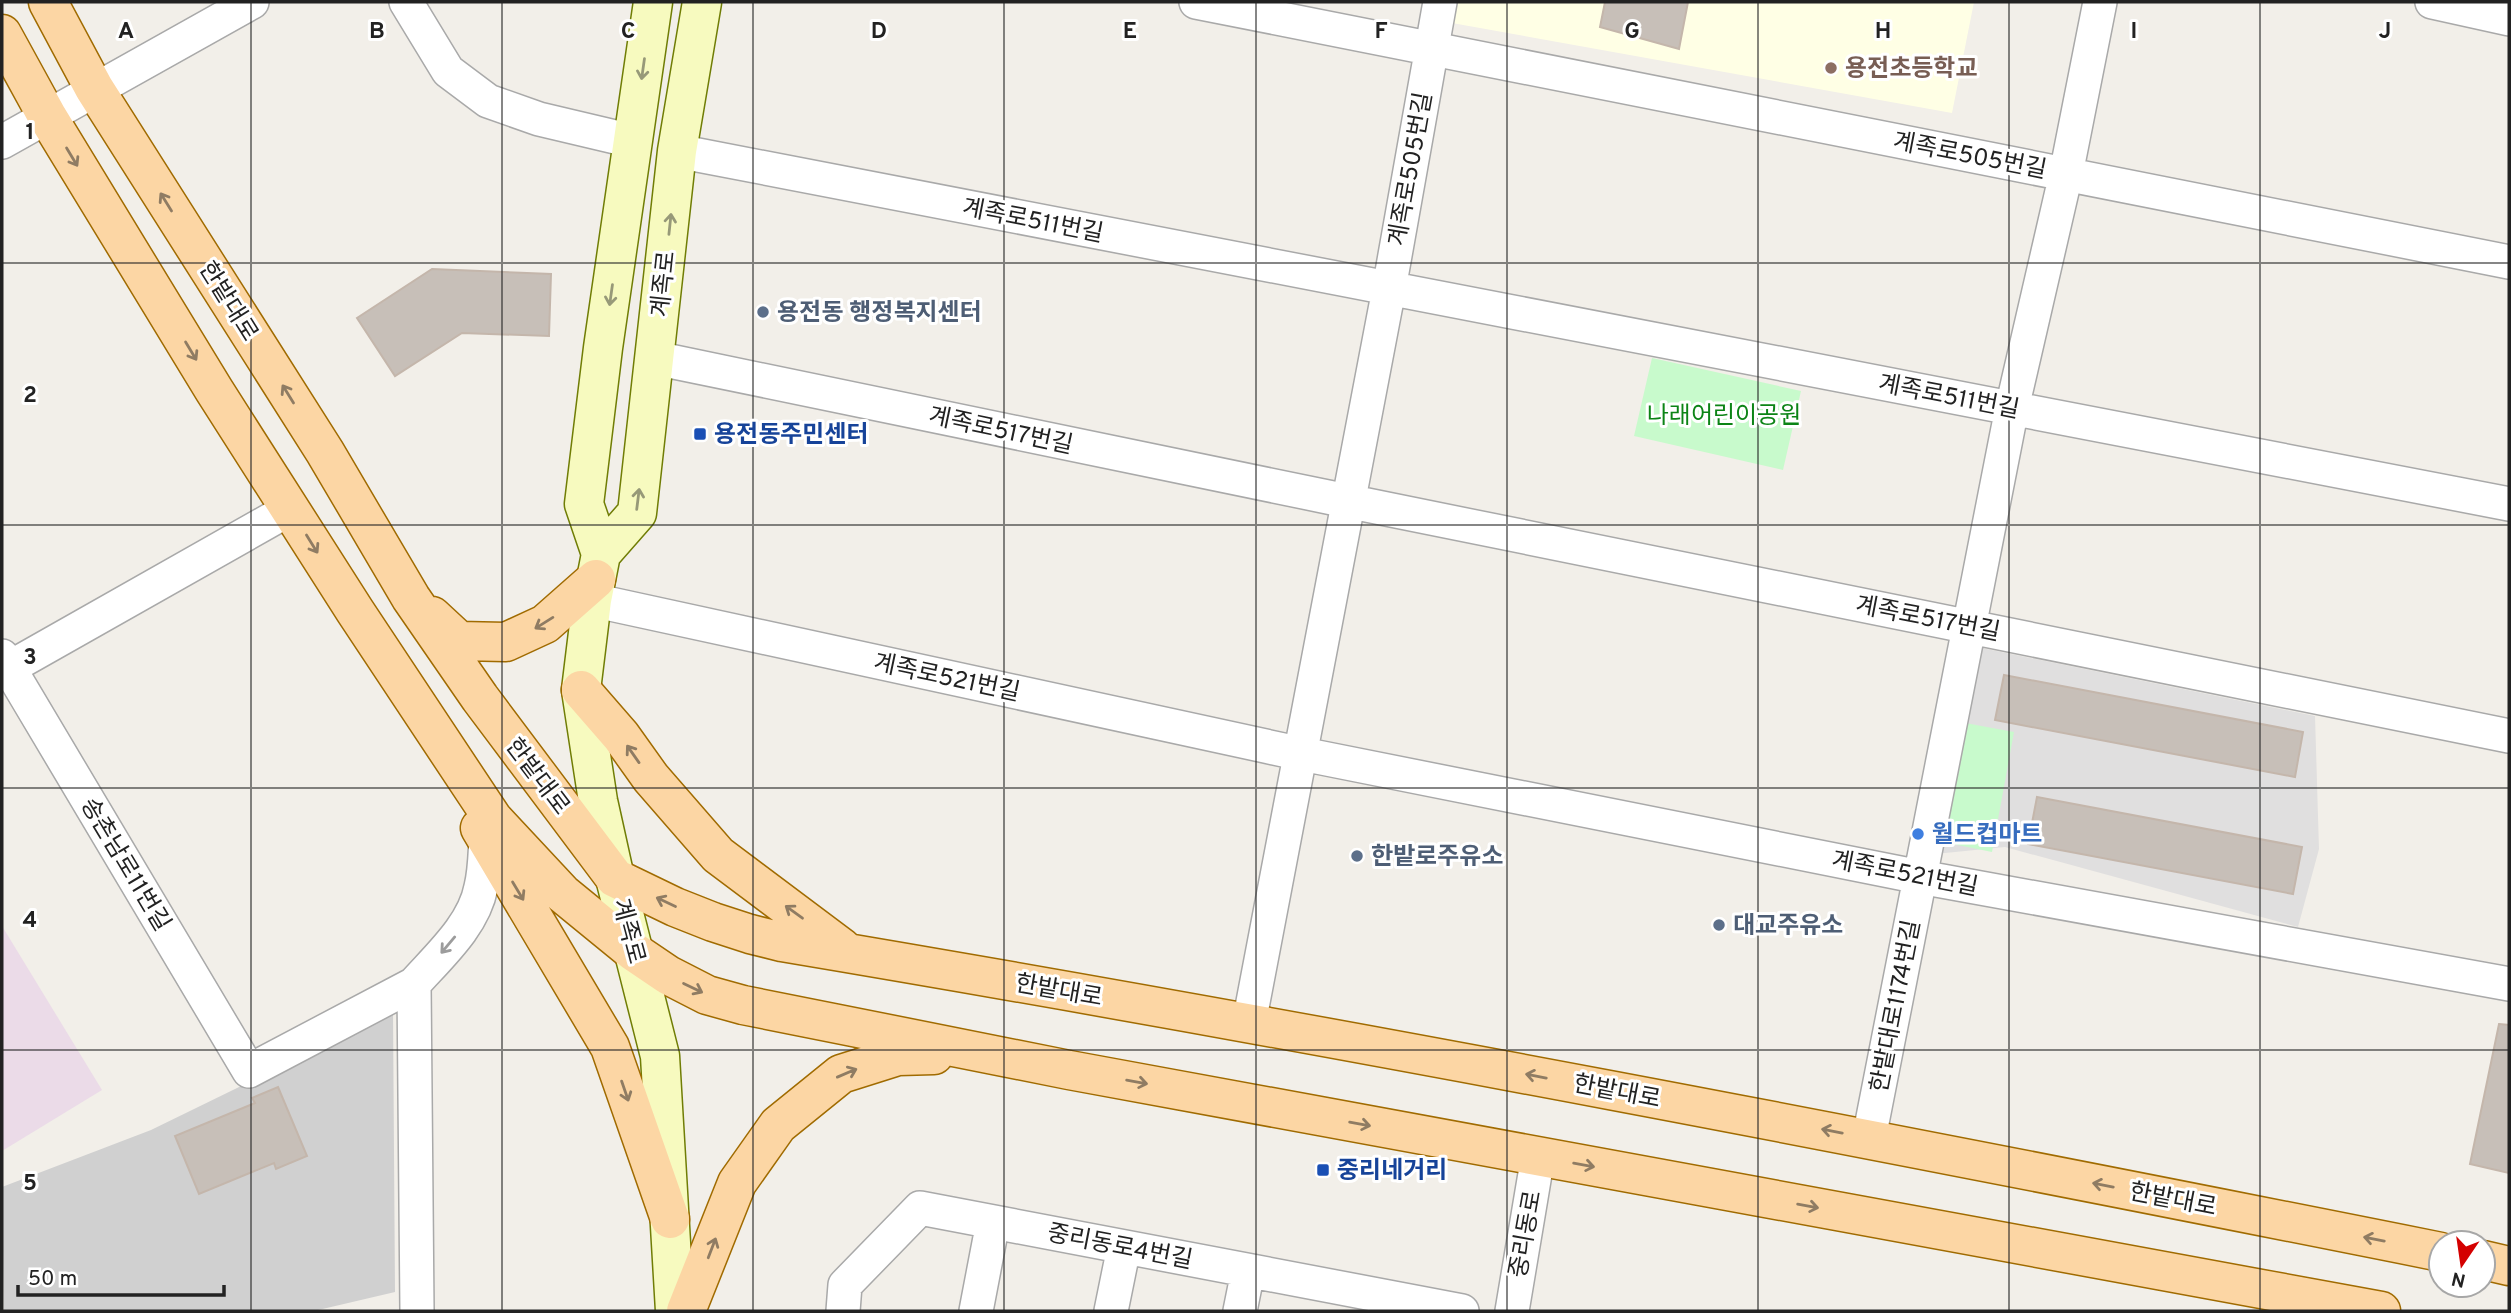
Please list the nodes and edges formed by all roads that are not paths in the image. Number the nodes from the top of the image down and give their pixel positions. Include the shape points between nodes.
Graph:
1 (48, 2) edge
2 (252, 2) edge
3 (406, 2) edge
4 (653, 2) edge
5 (702, 2) edge
6 (1195, 2) edge
7 (1440, 2) edge
8 (2100, 2) edge
9 (2432, 2) edge
10 (1250, 7) edge
11 (2509, 19) edge
12 (2, 34) edge
13 (1431, 48) junction
14 (94, 88) junction
15 (47, 116) junction
16 (632, 141) junction
17 (2, 142) edge
18 (677, 151) junction
19 (2066, 174) junction
20 (2509, 262) edge
21 (1390, 289) junction
22 (655, 358) junction
23 (2011, 408) junction
24 (1347, 501) junction
25 (2509, 504) edge
26 (290, 509) junction
27 (596, 578) junction
28 (411, 598) junction
29 (1970, 627) junction
30 (5, 662) edge
31 (581, 690) junction
32 (431, 723) junction
33 (2509, 736) edge
34 (1301, 754) junction
35 (486, 838) junction
36 (1920, 877) junction
37 (615, 878) junction
38 (634, 952) junction
39 (849, 953) junction
40 (415, 984) junction
41 (2509, 984) edge
42 (1250, 1023) junction
43 (1069, 1070) junction
44 (1869, 1138) junction
45 (1538, 1156) junction
46 (670, 1219) junction
47 (993, 1222) junction
48 (1124, 1247) junction
49 (2427, 1249) edge
50 (1248, 1270) junction
51 (1368, 1302) edge
52 (417, 1311) edge
53 (675, 1311) edge
54 (686, 1311) edge
55 (843, 1311) edge
56 (976, 1311) edge
57 (1111, 1311) edge
58 (1240, 1311) edge
59 (1462, 1311) edge
60 (1512, 1311) edge
61 (2381, 1311) edge

1 - 14 main road, 한밭대로
2 - 14 street
3 - 16 street via 448,71 488,102
4 -> 16 main road, 계족로
5 - 18 main road, 계족로
6 - 10 street, 계족로505번길
7 - 13 street
8 - 19 street, 한밭대로1174번길
9 - 11 street
10 - 13 street, 계족로505번길
12 - 15 main road
13 - 19 street, 계족로505번길
13 - 21 street, 계족로505번길
14 - 15 street
28 -> 14 main road, 한밭대로 via 325,452
15 - 17 street
15 -> 26 main road
16 -> 27 main road, 계족로 via 584,505
18 - 21 street, 계족로511번길
22 -> 18 main road, 계족로
19 - 20 street, 계족로505번길
19 - 23 street, 한밭대로1174번길
21 - 23 street, 계족로511번길
21 - 24 street
22 - 24 street, 계족로517번길
27 -> 22 main road, 계족로 via 636,513
23 - 25 street, 계족로511번길
23 - 29 street, 한밭대로1174번길
24 - 29 street, 계족로517번길
24 - 34 street
26 - 30 street
26 -> 32 main road
27 -> 28 main road via 545,624 506,642 459,641
27 - 31 main road, 계족로
27 - 34 street, 계족로521번길
28 - 37 main road, 한밭대로
29 - 33 street, 계족로517번길
29 - 36 street, 한밭대로1174번길
30 - 40 street, 송촌남로11번길 via 249,1071
31 - 37 main road, 계족로
39 -> 31 main road via 718,855
32 - 35 main road via 443,766
32 - 38 main road via 493,819 563,894
34 - 36 street, 계족로521번길
34 - 42 street
35 -> 40 street via 481,888 473,911
35 -> 46 main road via 610,1047
36 - 41 street, 계족로521번길
36 - 44 street, 한밭대로1174번길
37 - 38 main road, 계족로
39 -> 37 main road, 한밭대로 via 750,934
38 -> 43 main road via 707,995 743,1005
38 - 46 main road, 계족로 via 660,1056
39 - 42 main road, 한밭대로
40 - 52 street
44 -> 42 main road, 한밭대로
43 -> 45 main road
54 -> 43 main road via 737,1183 778,1125 841,1074 898,1056 959,1055
49 -> 44 main road, 한밭대로
45 - 60 street, 중리동로
45 -> 61 main road
46 - 53 main road, 계족로
47 - 48 street, 중리동로4번길
47 - 55 street, 중리동로4번길 via 920,1208 845,1285
47 - 56 street
48 - 50 street, 중리동로4번길
48 - 57 street
50 - 51 street, 중리동로4번길
50 - 58 street
51 - 59 street, 중리동로4번길

